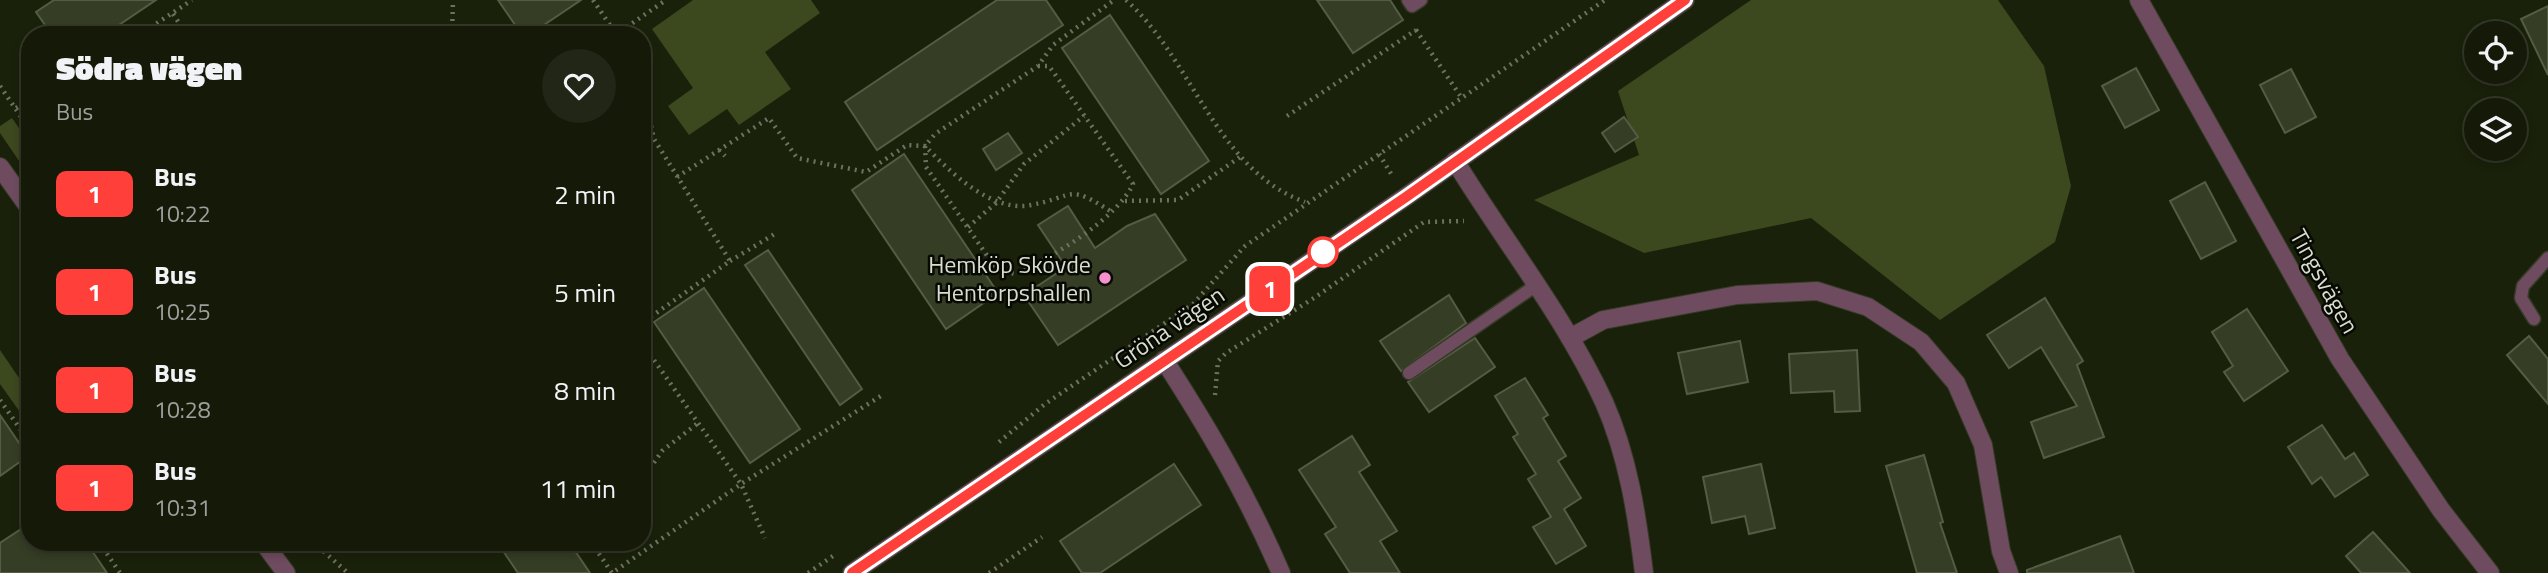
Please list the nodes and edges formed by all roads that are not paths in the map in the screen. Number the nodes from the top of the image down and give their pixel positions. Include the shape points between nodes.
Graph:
1 (1685, 0) edge
2 (2139, 0) edge
3 (1455, 161) junction
4 (0, 167) edge
5 (21, 196) edge
6 (2548, 258) edge
7 (1535, 286) junction
8 (2534, 319) dead end
9 (1570, 338) junction
10 (1164, 360) junction
11 (1409, 373) dead end
12 (270, 551) edge
13 (286, 573) edge
14 (852, 573) edge
15 (1281, 573) edge
16 (1644, 573) edge
17 (2009, 573) edge
18 (2490, 573) edge

1 - 3 street, Gröna vägen
2 - 18 street, Tingsvägen via 2340,359 2441,510
3 - 7 street
3 - 10 street, Gröna vägen
4 - 5 street
6 - 8 lane via 2523,286 2521,298
7 - 9 street
7 - 11 lane
9 - 16 street via 1604,403 1622,454 1636,509
9 - 17 street via 1603,320 1738,295 1817,291 1868,307 1921,342 1956,383 1983,445
10 - 14 street, Gröna vägen
10 - 15 street via 1248,498
12 - 13 street

